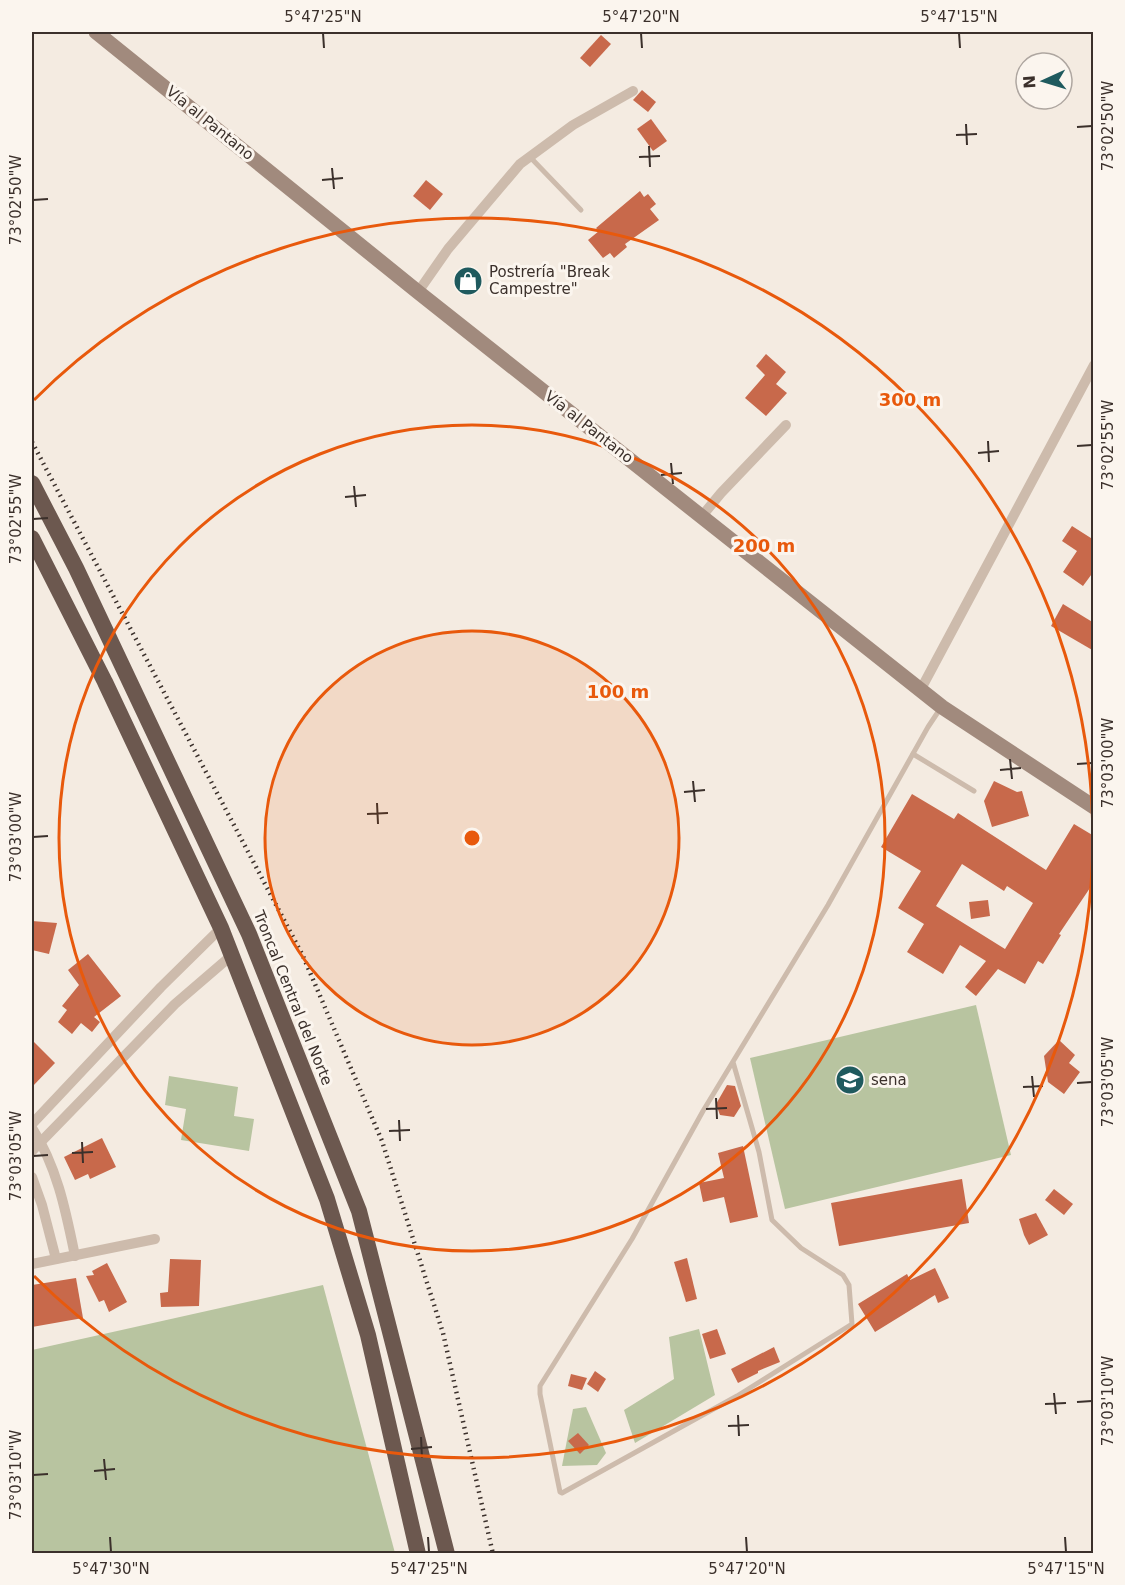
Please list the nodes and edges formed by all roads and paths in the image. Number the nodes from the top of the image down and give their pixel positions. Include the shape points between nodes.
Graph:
1 (96, 32) edge
2 (633, 91) dead end
3 (530, 157) junction
4 (581, 210) dead end
5 (418, 292) junction
6 (1094, 365) edge
7 (786, 425) dead end
8 (32, 483) edge
9 (702, 516) junction
10 (32, 538) edge
11 (921, 689) junction
12 (942, 707) junction
13 (913, 754) junction
14 (974, 791) dead end
15 (1094, 807) edge
16 (221, 927) junction
17 (232, 955) junction
18 (115, 1036) junction
19 (130, 1051) junction
20 (733, 1062) junction
21 (32, 1126) edge
22 (41, 1142) junction
23 (32, 1151) edge
24 (32, 1177) edge
25 (155, 1239) dead end
26 (75, 1256) junction
27 (56, 1259) junction
28 (32, 1264) edge
29 (418, 1554) edge
30 (447, 1554) edge

1 - 5 main road, Vía al Pantano
2 - 3 street via 573,125
3 - 4 lane
3 - 5 street via 448,249
5 - 9 main road, Vía al Pantano
6 - 11 street
7 - 9 street
8 - 30 highway, Troncal Central del Norte via 249,934 359,1211
9 - 11 main road, Vía al Pantano
10 - 16 highway
11 - 12 main road, Vía al Pantano
12 - 13 lane
12 - 15 main road, Vía al Pantano
13 - 14 lane
13 - 20 lane
16 - 17 highway
16 - 18 street
17 - 19 street via 175,1004
17 - 29 highway via 338,1231 368,1335
18 - 19 street
18 - 21 street
19 - 22 street
20 - 20 lane via 632,1239 540,1386 562,1493 737,1396 852,1324 849,1285 843,1275 801,1248 772,1220 759,1152
21 - 22 street
22 - 23 street
22 - 26 street via 63,1198
24 - 27 street
25 - 26 street
26 - 27 street
27 - 28 street

